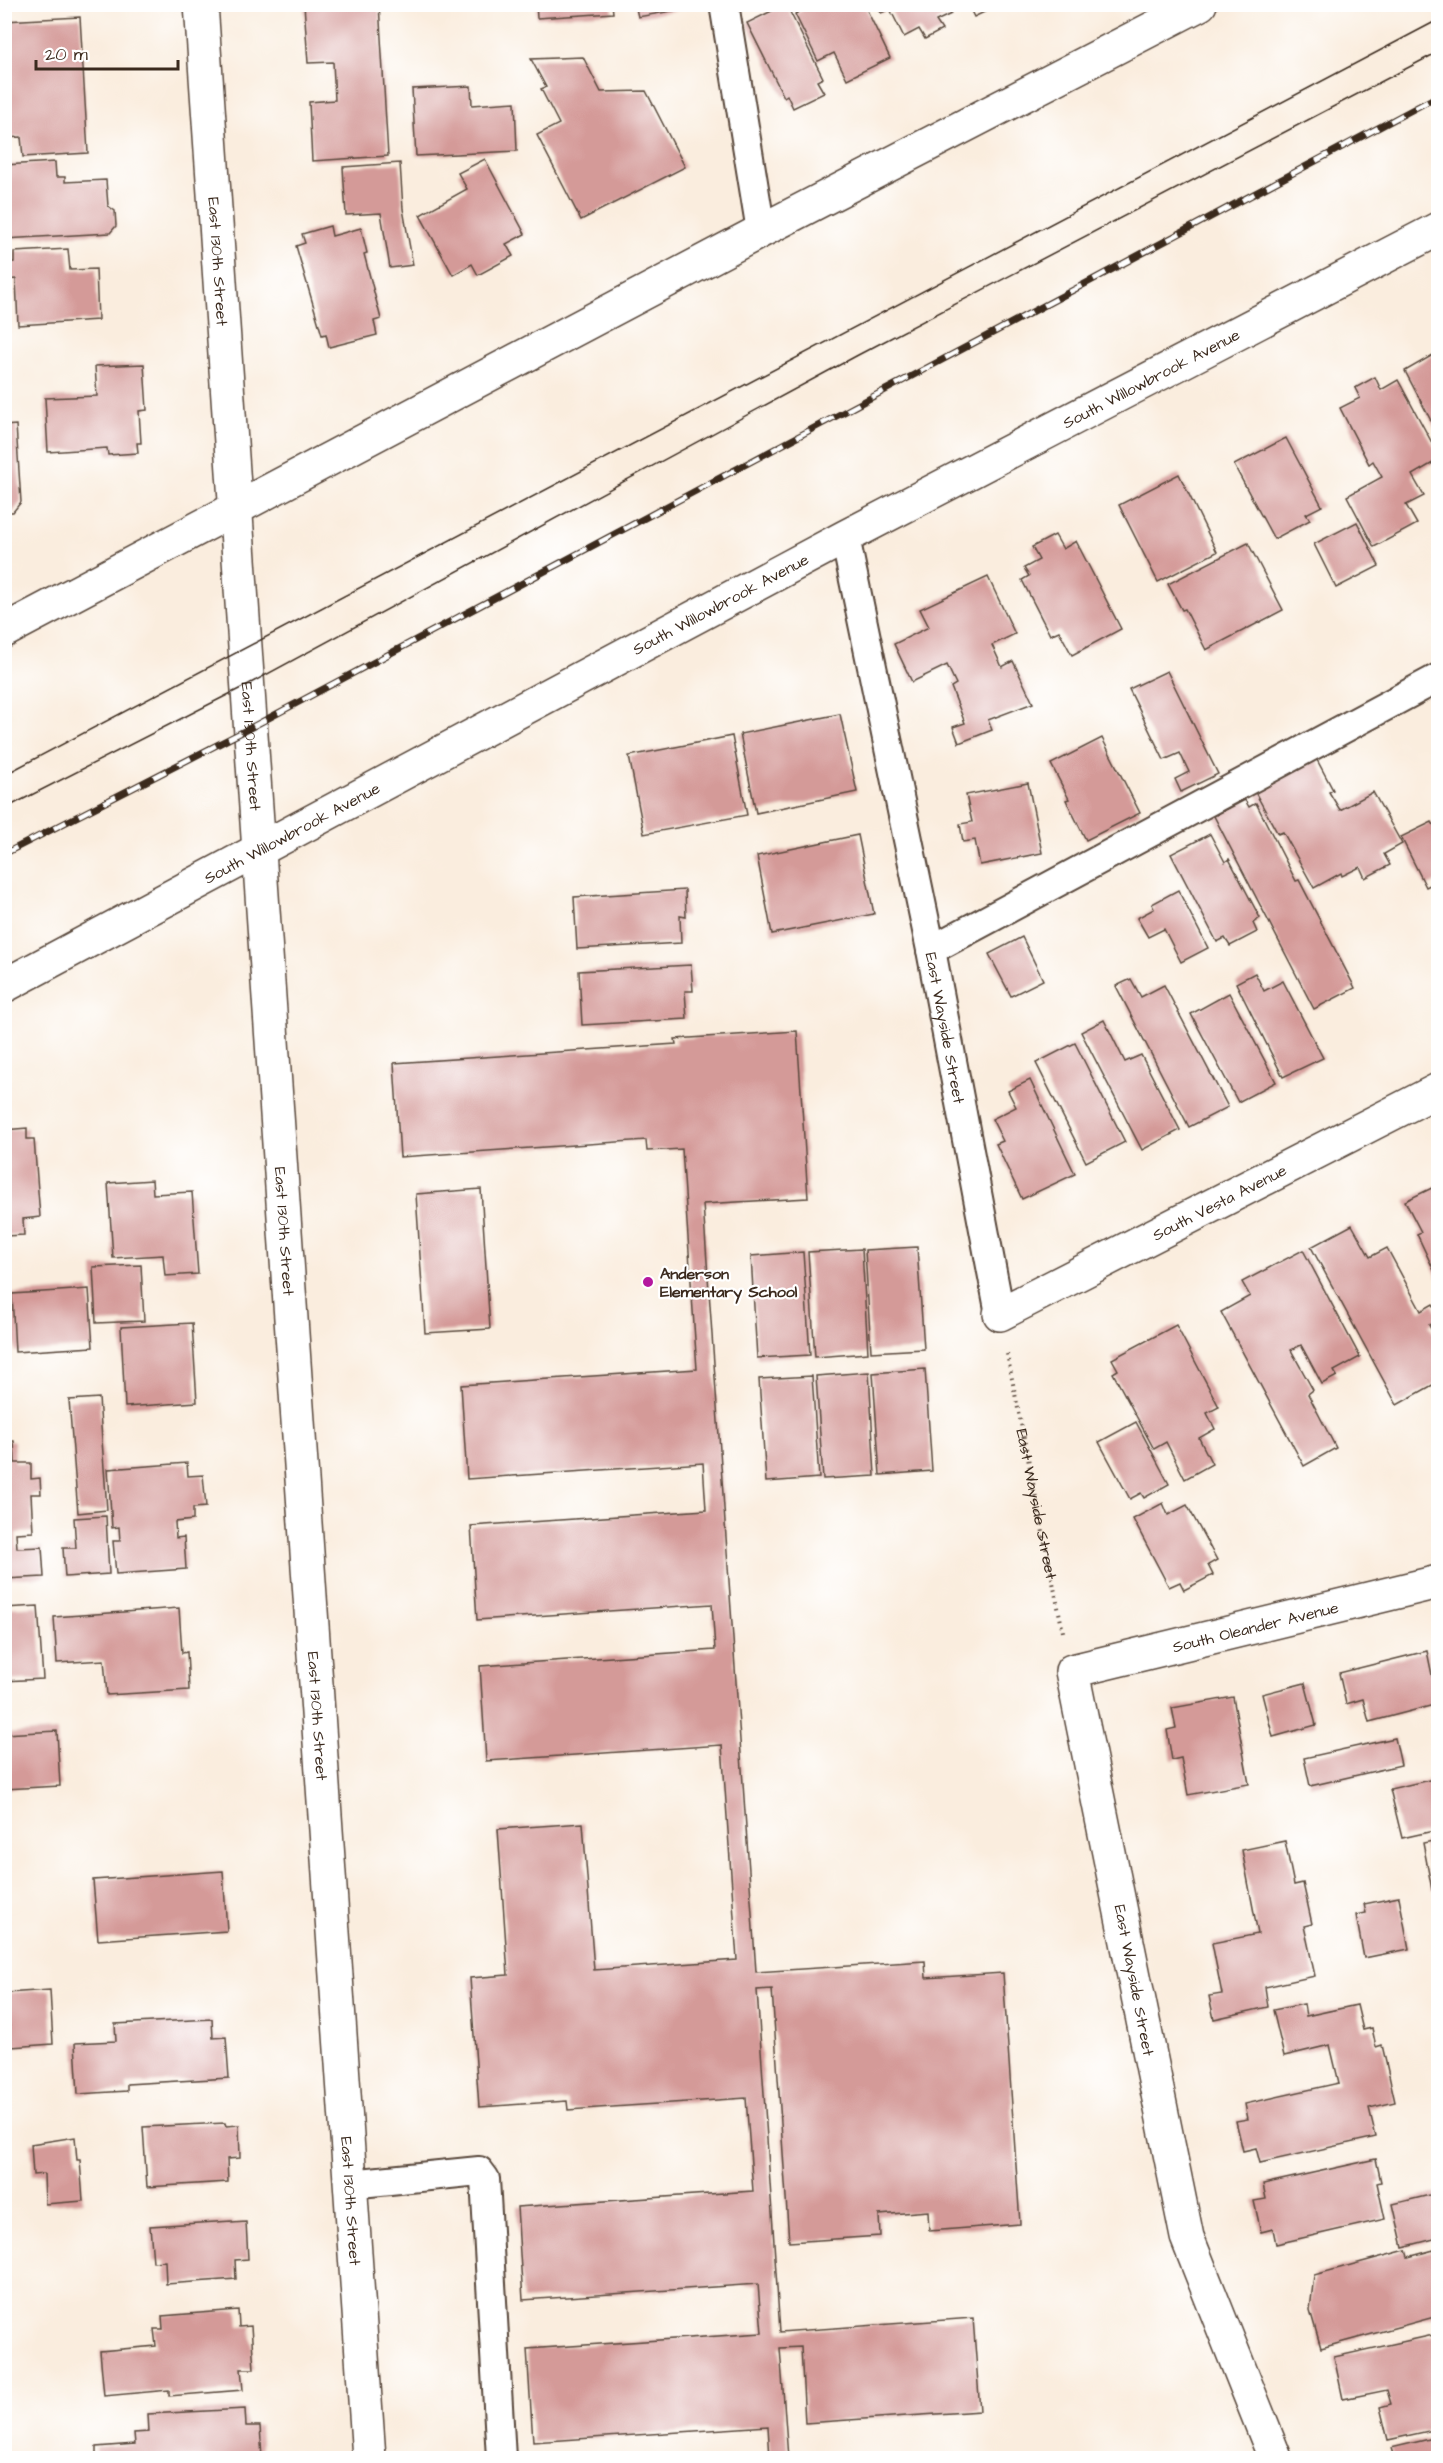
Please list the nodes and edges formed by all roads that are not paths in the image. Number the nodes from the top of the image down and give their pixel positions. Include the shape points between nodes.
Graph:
1 (201, 4) edge
2 (724, 4) edge
3 (1200, 4) edge
4 (1438, 229) edge
5 (760, 231) junction
6 (235, 510) junction
7 (845, 537) junction
8 (4, 630) edge
9 (1438, 678) edge
10 (258, 851) junction
11 (931, 950) junction
12 (4, 986) edge
13 (1438, 1090) edge
14 (1000, 1314) joint
15 (1438, 1582) edge
16 (1072, 1671) joint
17 (350, 2184) junction
18 (369, 2458) edge
19 (501, 2458) edge
20 (1275, 2458) edge

1 - 6 street, East 130th Street
2 - 5 lane
3 - 5 street
4 - 7 street, South Willowbrook Avenue
5 - 6 street
6 - 8 street
6 - 10 street, East 130th Street
7 - 10 street, South Willowbrook Avenue
7 - 11 lane, East Wayside Street
9 - 11 lane
10 - 12 street, South Willowbrook Avenue
10 - 17 street, East 130th Street
11 - 14 lane, East Wayside Street
13 - 14 street, South Vesta Avenue
15 - 16 street, South Oleander Avenue
16 - 20 street, East Wayside Street via 1187,2237
17 - 18 street, East 130th Street
17 - 19 lane via 479,2171 485,2179

